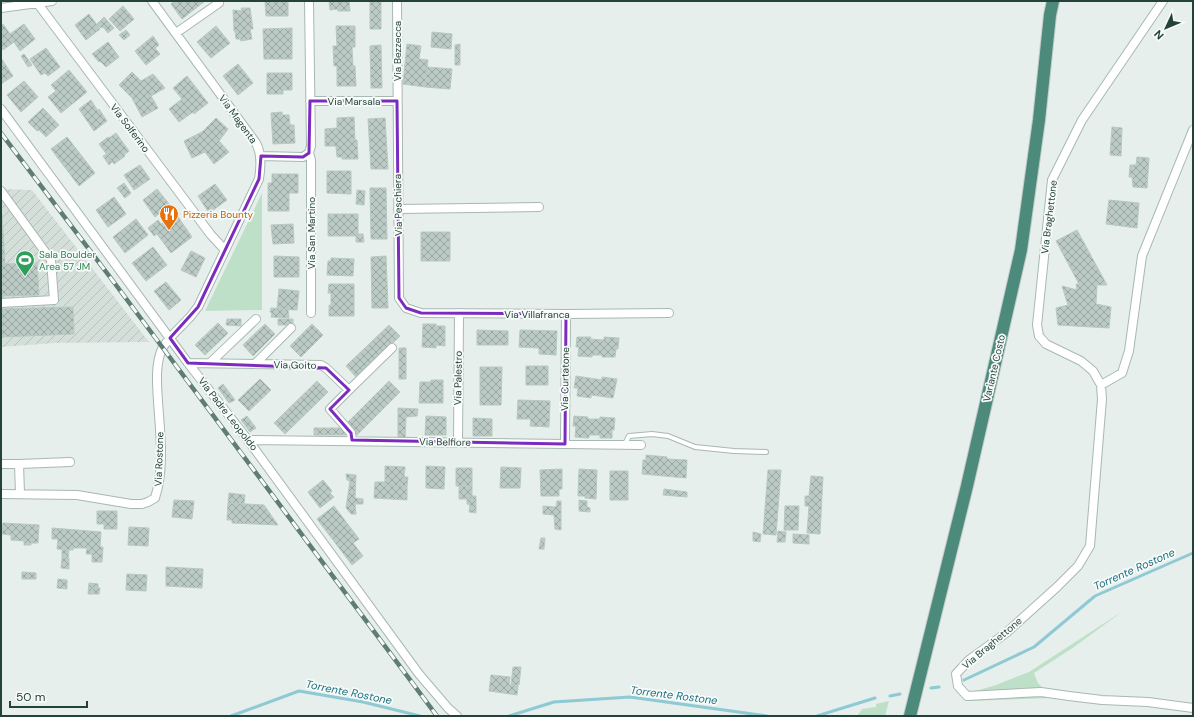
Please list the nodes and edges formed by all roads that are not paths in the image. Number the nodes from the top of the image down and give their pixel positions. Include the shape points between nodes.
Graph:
1 (52, 1) edge
2 (152, 1) edge
3 (310, 1) edge
4 (396, 1) edge
5 (1048, 1) edge
6 (1053, 1) edge
7 (1163, 1) edge
8 (219, 3) dead end
9 (38, 4) junction
10 (1, 8) edge
11 (1050, 15) junction
12 (176, 33) junction
13 (310, 101) junction
14 (397, 101) junction
15 (1, 109) edge
16 (1193, 130) edge
17 (309, 153) junction
18 (261, 156) junction
19 (1, 191) edge
20 (539, 207) dead end
21 (398, 210) junction
22 (225, 250) junction
23 (1, 303) edge
24 (406, 308) joint
25 (311, 313) dead end
26 (459, 313) junction
27 (669, 313) dead end
28 (566, 314) junction
29 (256, 319) dead end
30 (290, 328) dead end
31 (170, 338) junction
32 (392, 348) dead end
33 (188, 363) junction
34 (210, 363) junction
35 (255, 364) junction
36 (1101, 384) junction
37 (349, 390) junction
38 (248, 440) junction
39 (352, 440) junction
40 (458, 442) junction
41 (565, 444) junction
42 (625, 445) junction
43 (641, 445) dead end
44 (766, 452) dead end
45 (70, 462) dead end
46 (1, 464) edge
47 (19, 464) junction
48 (1, 494) edge
49 (20, 494) junction
50 (1193, 708) edge
51 (457, 716) edge
52 (910, 716) edge

1 - 9 street
2 - 12 street, Via Magenta
3 - 13 street, Via San Martino
4 - 14 street, Via Bezzecca
5 - 11 highway
6 - 11 highway
7 - 36 street, Via Braghettone via 1082,120 1052,180 1037,325 1039,336 1046,344 1081,361 1093,371
8 - 12 street
9 - 10 street
9 - 22 street, Via Solferino via 211,235
11 - 52 highway, Variante Costo via 1021,250 965,494
12 - 18 street, Via Magenta via 256,143
13 - 14 street, Via Marsala
13 - 17 street, Via San Martino
14 - 21 street, Via Peschiera
15 - 31 street, Via Padre Leopoldo
16 - 36 street via 1142,256 1129,351 1122,373
17 - 18 street via 303,157
17 - 25 street, Via San Martino
18 - 22 street, Via Magenta via 259,179
19 - 23 street via 51,260 54,300
20 - 21 street
21 - 24 street, Via Peschiera via 399,298
22 - 31 street, Via Magenta via 198,307
24 - 26 street, Via Villafranca via 421,313
26 - 28 street, Via Villafranca
26 - 40 street, Via Palestro
27 - 28 street, Via Villafranca
28 - 41 street, Via Curtatone
29 - 34 street
30 - 35 street, Via Goito
31 - 33 street, Via Padre Leopoldo
31 - 49 street, Via Rostone via 157,364 161,448 160,479 155,498 148,502 130,504 77,495
32 - 37 street
33 - 34 street, Via Goito
33 - 38 street, Via Padre Leopoldo
34 - 35 street, Via Goito
35 - 37 street, Via Goito via 321,365
36 - 50 street, Via Braghettone via 1102,399 1090,546 1078,566 1057,587 1006,633 969,660 956,674 958,686 967,696 1041,692
37 - 39 street via 330,409 351,433
38 - 39 street, Via Belfiore
38 - 51 street, Via Padre Leopoldo via 419,674
39 - 40 street, Via Belfiore
40 - 41 street, Via Belfiore
41 - 42 street, Via Belfiore
42 - 43 street, Via Belfiore
42 - 44 lane via 629,436 652,434 668,436 695,447
45 - 47 street
46 - 47 street
47 - 49 street
48 - 49 street, Via Rostone

